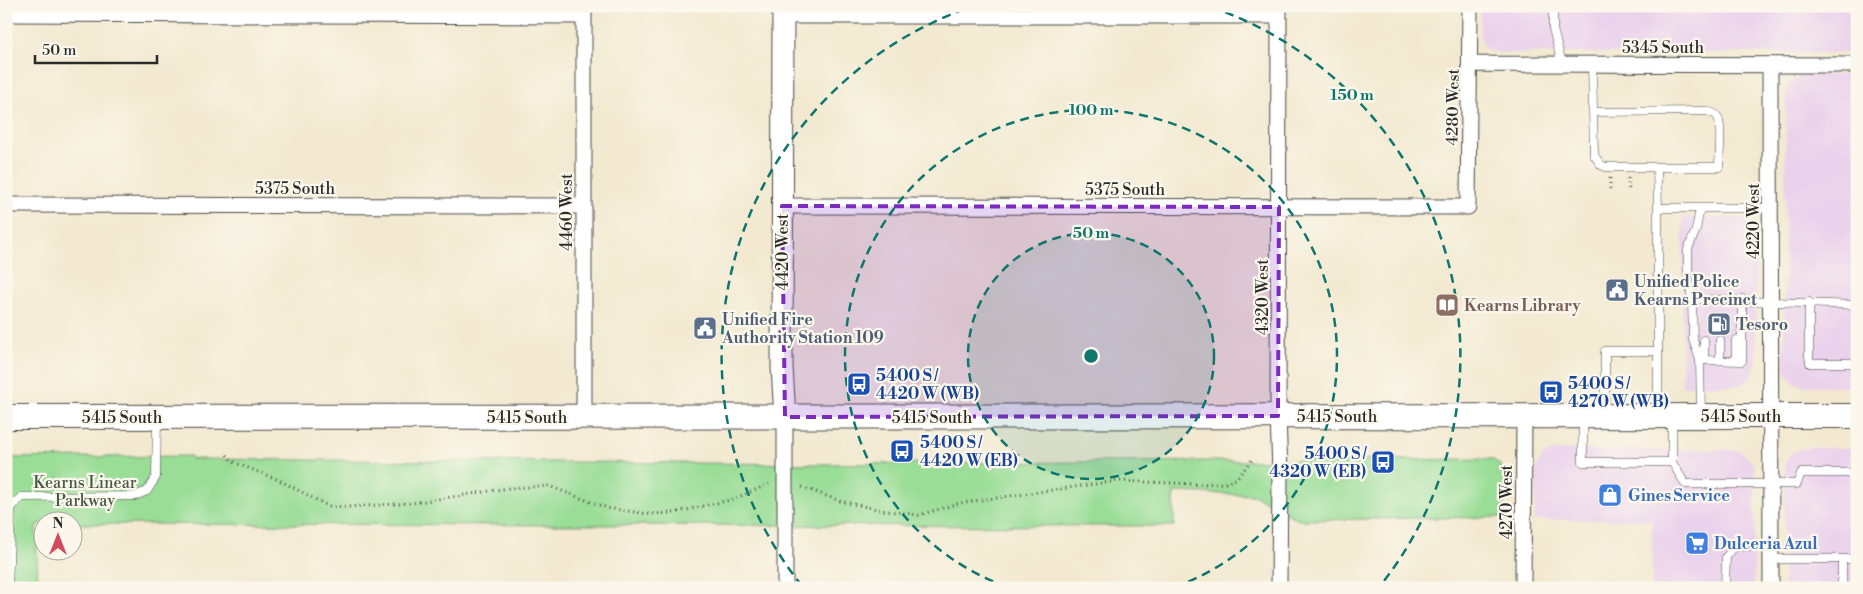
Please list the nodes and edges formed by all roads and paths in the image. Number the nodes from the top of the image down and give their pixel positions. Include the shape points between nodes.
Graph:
1 (1470, 6) edge
2 (1553, 6) edge
3 (584, 11) edge
4 (783, 11) edge
5 (1279, 11) edge
6 (6, 14) edge
7 (1470, 64) junction
8 (1562, 64) junction
9 (1592, 64) junction
10 (1770, 64) junction
11 (1857, 65) edge
12 (1592, 112) junction
13 (1657, 167) junction
14 (6, 205) edge
15 (584, 206) junction
16 (782, 206) junction
17 (1279, 207) junction
18 (1468, 207) joint
19 (1658, 208) junction
20 (1700, 208) junction
21 (1770, 208) junction
22 (1692, 299) junction
23 (1704, 299) junction
24 (1720, 299) junction
25 (1739, 300) junction
26 (1771, 301) junction
27 (1809, 302) junction
28 (1857, 305) edge
29 (1704, 309) dead end
30 (1720, 309) dead end
31 (1736, 309) dead end
32 (1704, 340) dead end
33 (1720, 340) dead end
34 (1736, 340) dead end
35 (1658, 351) junction
36 (1702, 360) junction
37 (1720, 360) junction
38 (1736, 360) junction
39 (1857, 363) edge
40 (1278, 416) junction
41 (1524, 416) junction
42 (1594, 416) junction
43 (1665, 416) junction
44 (1701, 416) junction
45 (1771, 416) junction
46 (1857, 416) edge
47 (6, 417) edge
48 (157, 417) junction
49 (584, 417) junction
50 (785, 417) junction
51 (227, 454) dead end
52 (1252, 460) dead end
53 (1672, 462) junction
54 (1857, 470) edge
55 (769, 484) dead end
56 (1771, 484) junction
57 (802, 487) dead end
58 (1771, 552) junction
59 (1842, 559) junction
60 (1857, 559) edge
61 (8, 588) edge
62 (785, 588) edge
63 (1279, 588) edge
64 (1523, 588) edge
65 (1725, 588) edge
66 (1771, 588) edge
67 (1842, 588) edge

1 - 7 street, 4280 West
2 - 8 lane via 1553,29
3 - 6 street
3 - 15 street, 4460 West
4 - 5 street
4 - 16 street, 4420 West
5 - 17 street, 4320 West
7 - 8 street, 5345 South
7 - 18 street, 4280 West
8 - 9 street, 5345 South
9 - 10 street, 5345 South
9 - 12 lane
10 - 11 street, 5345 South
10 - 21 street, 4220 West
12 - 13 lane via 1594,155 1601,166
12 - 13 lane via 1706,111 1717,116 1719,167
13 - 19 lane
14 - 15 street, 5375 South
15 - 49 street, 4460 West
16 - 17 street, 5375 South
16 - 50 street, 4420 West
17 - 18 street, 5375 South
17 - 40 street, 4320 West
19 - 20 lane
19 - 35 lane
20 - 21 lane
20 - 22 lane via 1688,249
21 - 26 street, 4220 West
22 - 23 lane
22 - 36 lane via 1693,340
23 - 24 lane
23 - 29 lane
24 - 25 lane
24 - 30 lane
25 - 26 lane
25 - 31 lane
25 - 38 lane via 1742,361
26 - 27 lane
26 - 45 street, 4220 West
27 - 28 lane
27 - 39 lane via 1810,363
32 - 36 lane
33 - 37 lane
34 - 38 lane
35 - 42 lane via 1605,351
35 - 43 lane
36 - 37 lane
36 - 44 lane
37 - 38 lane
40 - 41 main road, 5415 South
40 - 50 main road, 5415 South
40 - 63 street, 4320 West
41 - 42 main road, 5415 South
41 - 64 street, 4270 West
42 - 43 main road, 5415 South
42 - 53 lane via 1583,462
43 - 44 main road, 5415 South
43 - 53 lane
44 - 45 main road, 5415 South
45 - 46 main road, 5415 South
45 - 56 street, 4220 West
47 - 48 main road, 5415 South
48 - 49 main road, 5415 South
48 - 61 lane via 156,477 147,491 135,496 21,497 11,508
49 - 50 main road, 5415 South
50 - 62 street, 4420 West
51 - 55 path via 233,462 279,480 328,506 347,508 549,486 607,508 673,514 734,499
52 - 57 path via 1236,479 1225,483 1117,481 960,503 919,515 840,502
53 - 56 lane via 1685,484
54 - 56 lane via 1801,473 1798,484
56 - 58 street, 4220 West
58 - 59 lane
58 - 65 lane via 1735,546 1726,557
58 - 66 street, 4220 West
59 - 60 lane
59 - 67 lane

